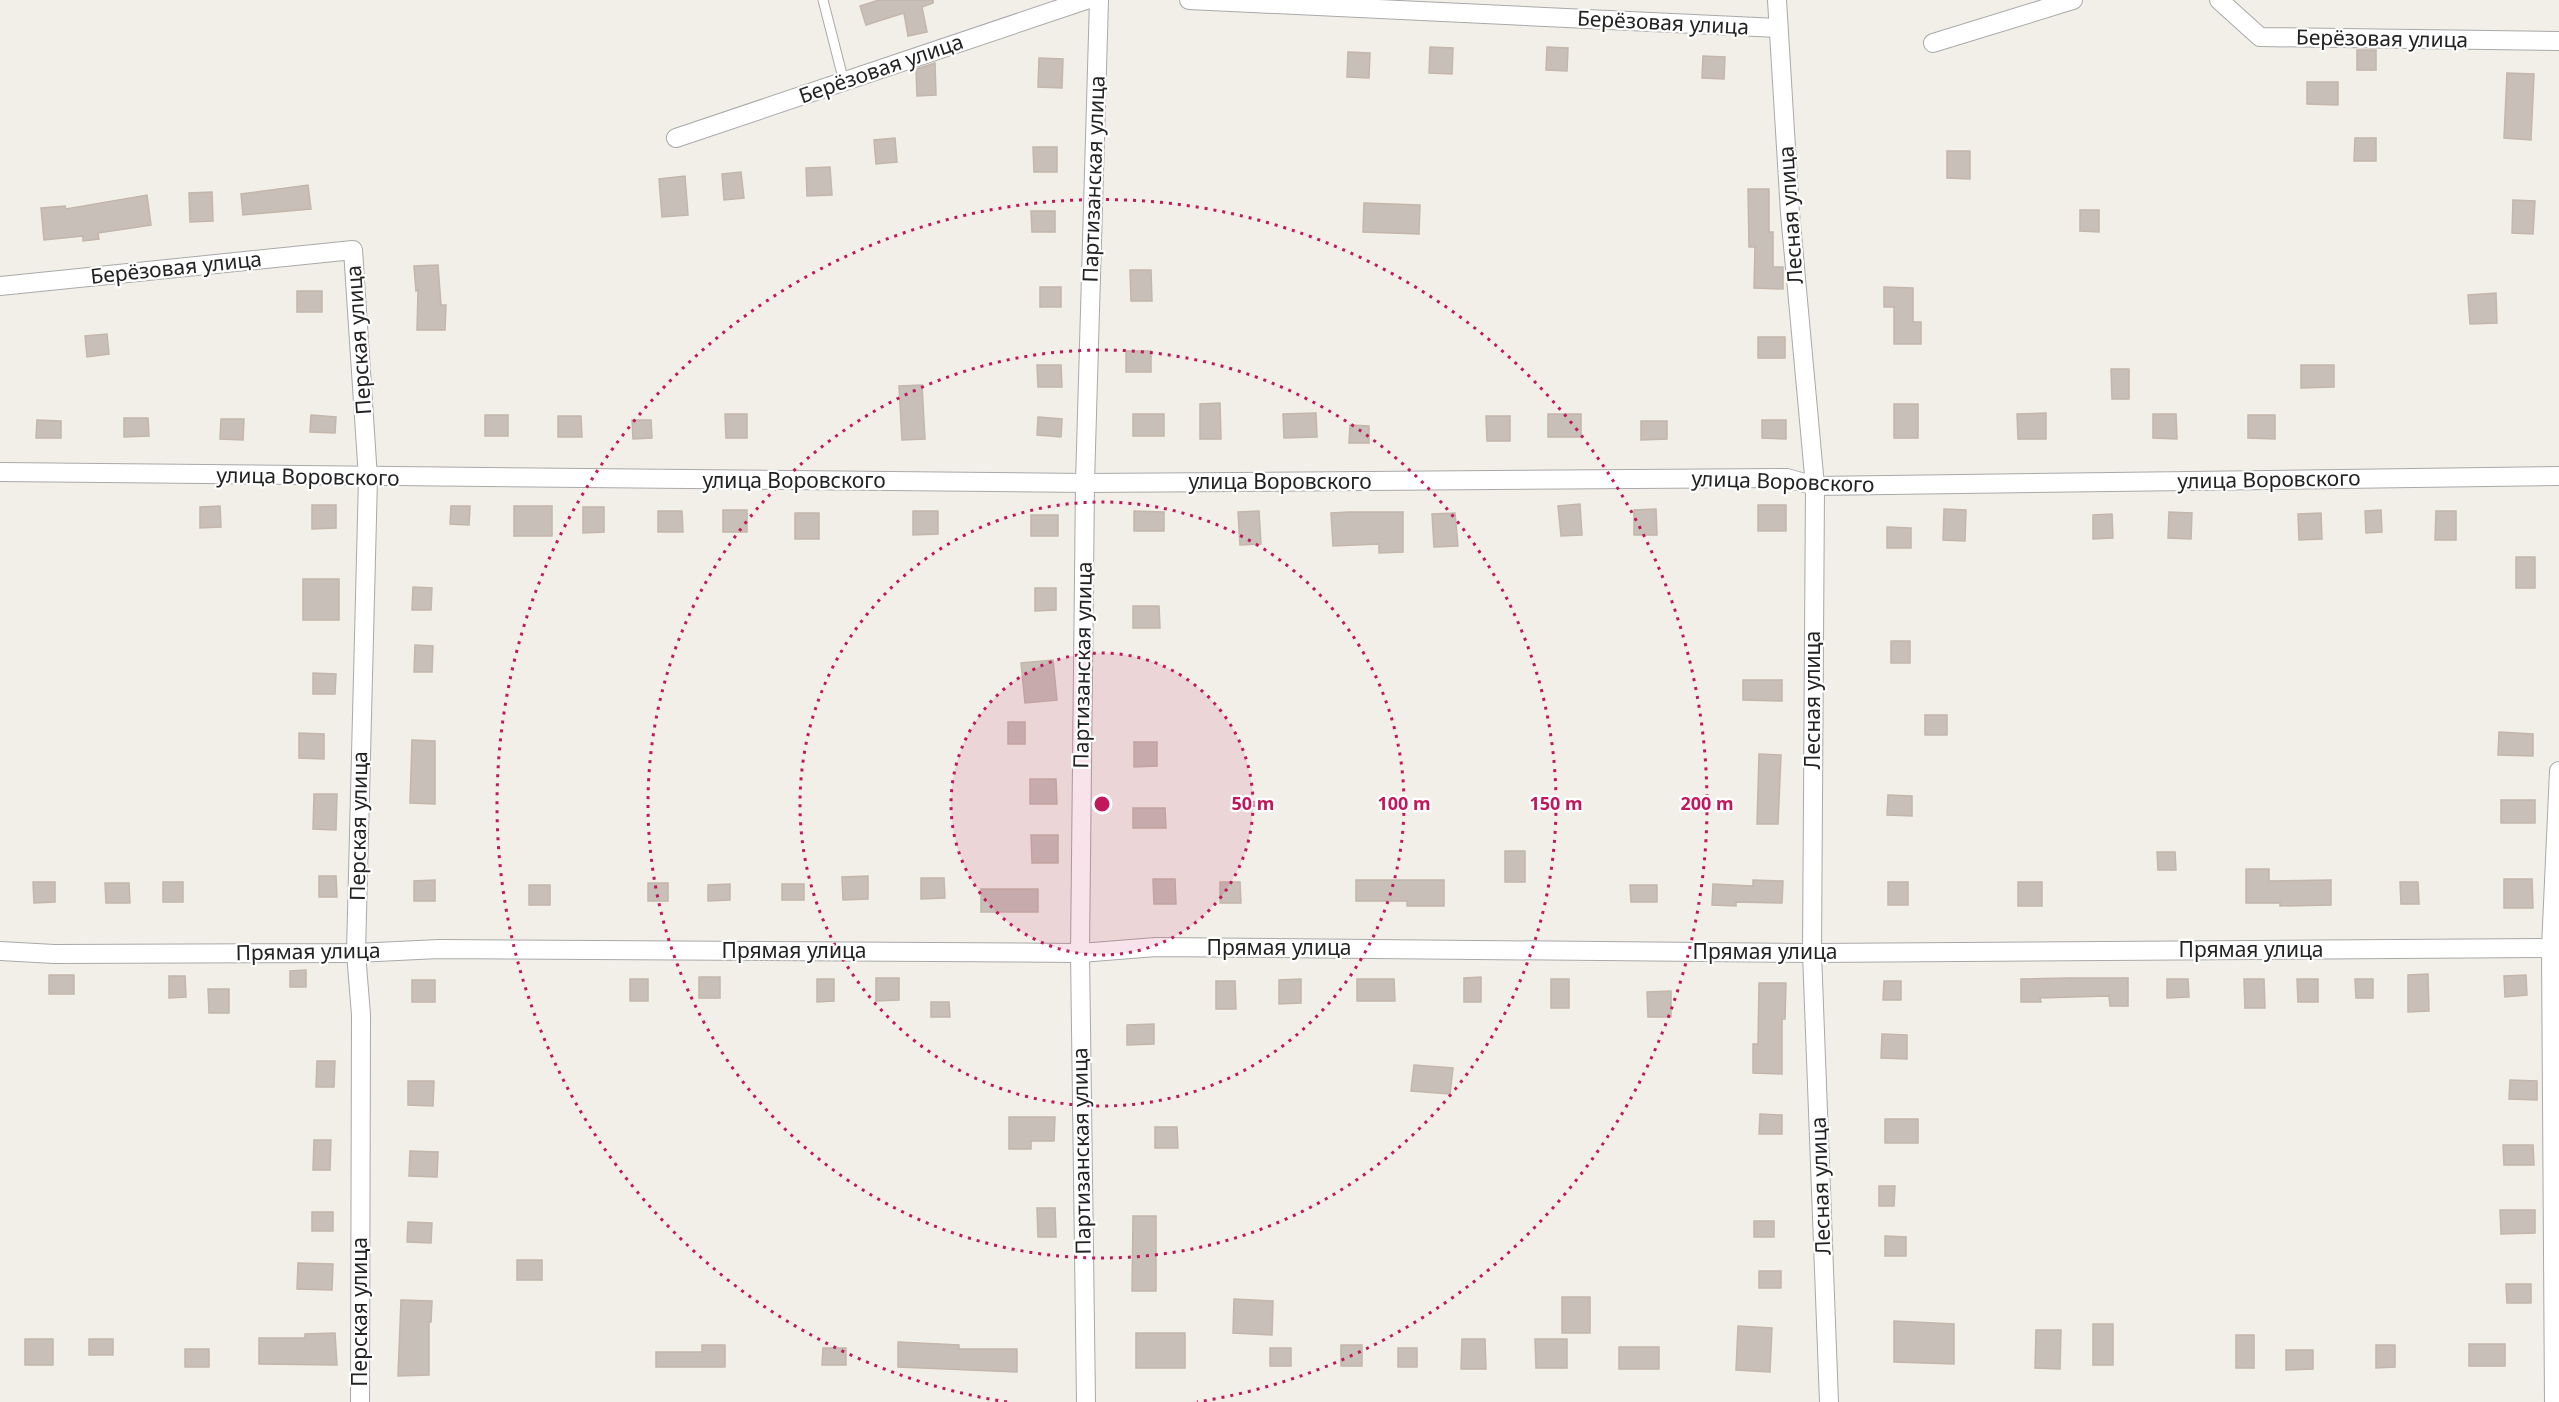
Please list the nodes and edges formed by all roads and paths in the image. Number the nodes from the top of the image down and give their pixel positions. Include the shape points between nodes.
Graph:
1 (823, 0) edge
2 (1086, 0) edge
3 (1099, 0) edge
4 (1188, 0) edge
5 (1777, 0) edge
6 (2073, 0) edge
7 (2219, 0) edge
8 (1778, 28) junction
9 (2559, 41) edge
10 (1933, 43) dead end
11 (844, 82) junction
12 (676, 138) dead end
13 (352, 250) joint
14 (0, 286) edge
15 (0, 472) edge
16 (2559, 476) edge
17 (368, 478) junction
18 (1085, 483) junction
19 (1815, 486) junction
20 (2559, 771) edge
21 (2555, 948) edge
22 (0, 951) edge
23 (356, 953) junction
24 (1080, 953) junction
25 (1812, 953) junction
26 (360, 1402) edge
27 (1086, 1402) edge
28 (1829, 1402) edge
29 (2554, 1402) edge

1 - 11 lane
2 - 11 street, Берёзовая улица
3 - 18 street, Партизанская улица
4 - 8 street, Берёзовая улица
5 - 8 street, Лесная улица
6 - 10 street
7 - 9 street, Берёзовая улица via 2260,37
8 - 19 street, Лесная улица
11 - 12 street, Берёзовая улица
13 - 14 street, Берёзовая улица
13 - 17 street, Перская улица
15 - 17 street, улица Воровского
16 - 19 street, улица Воровского
17 - 18 street, улица Воровского
17 - 23 street, Перская улица
18 - 19 street, улица Воровского via 1788,478
18 - 24 street, Партизанская улица
19 - 25 street, Лесная улица
20 - 21 street
21 - 25 street, Прямая улица
21 - 29 street
22 - 23 street, Прямая улица
23 - 24 street, Прямая улица via 439,949
23 - 26 street, Перская улица via 361,1015
24 - 25 street, Прямая улица via 1156,947
24 - 27 street, Партизанская улица
25 - 28 street, Лесная улица

